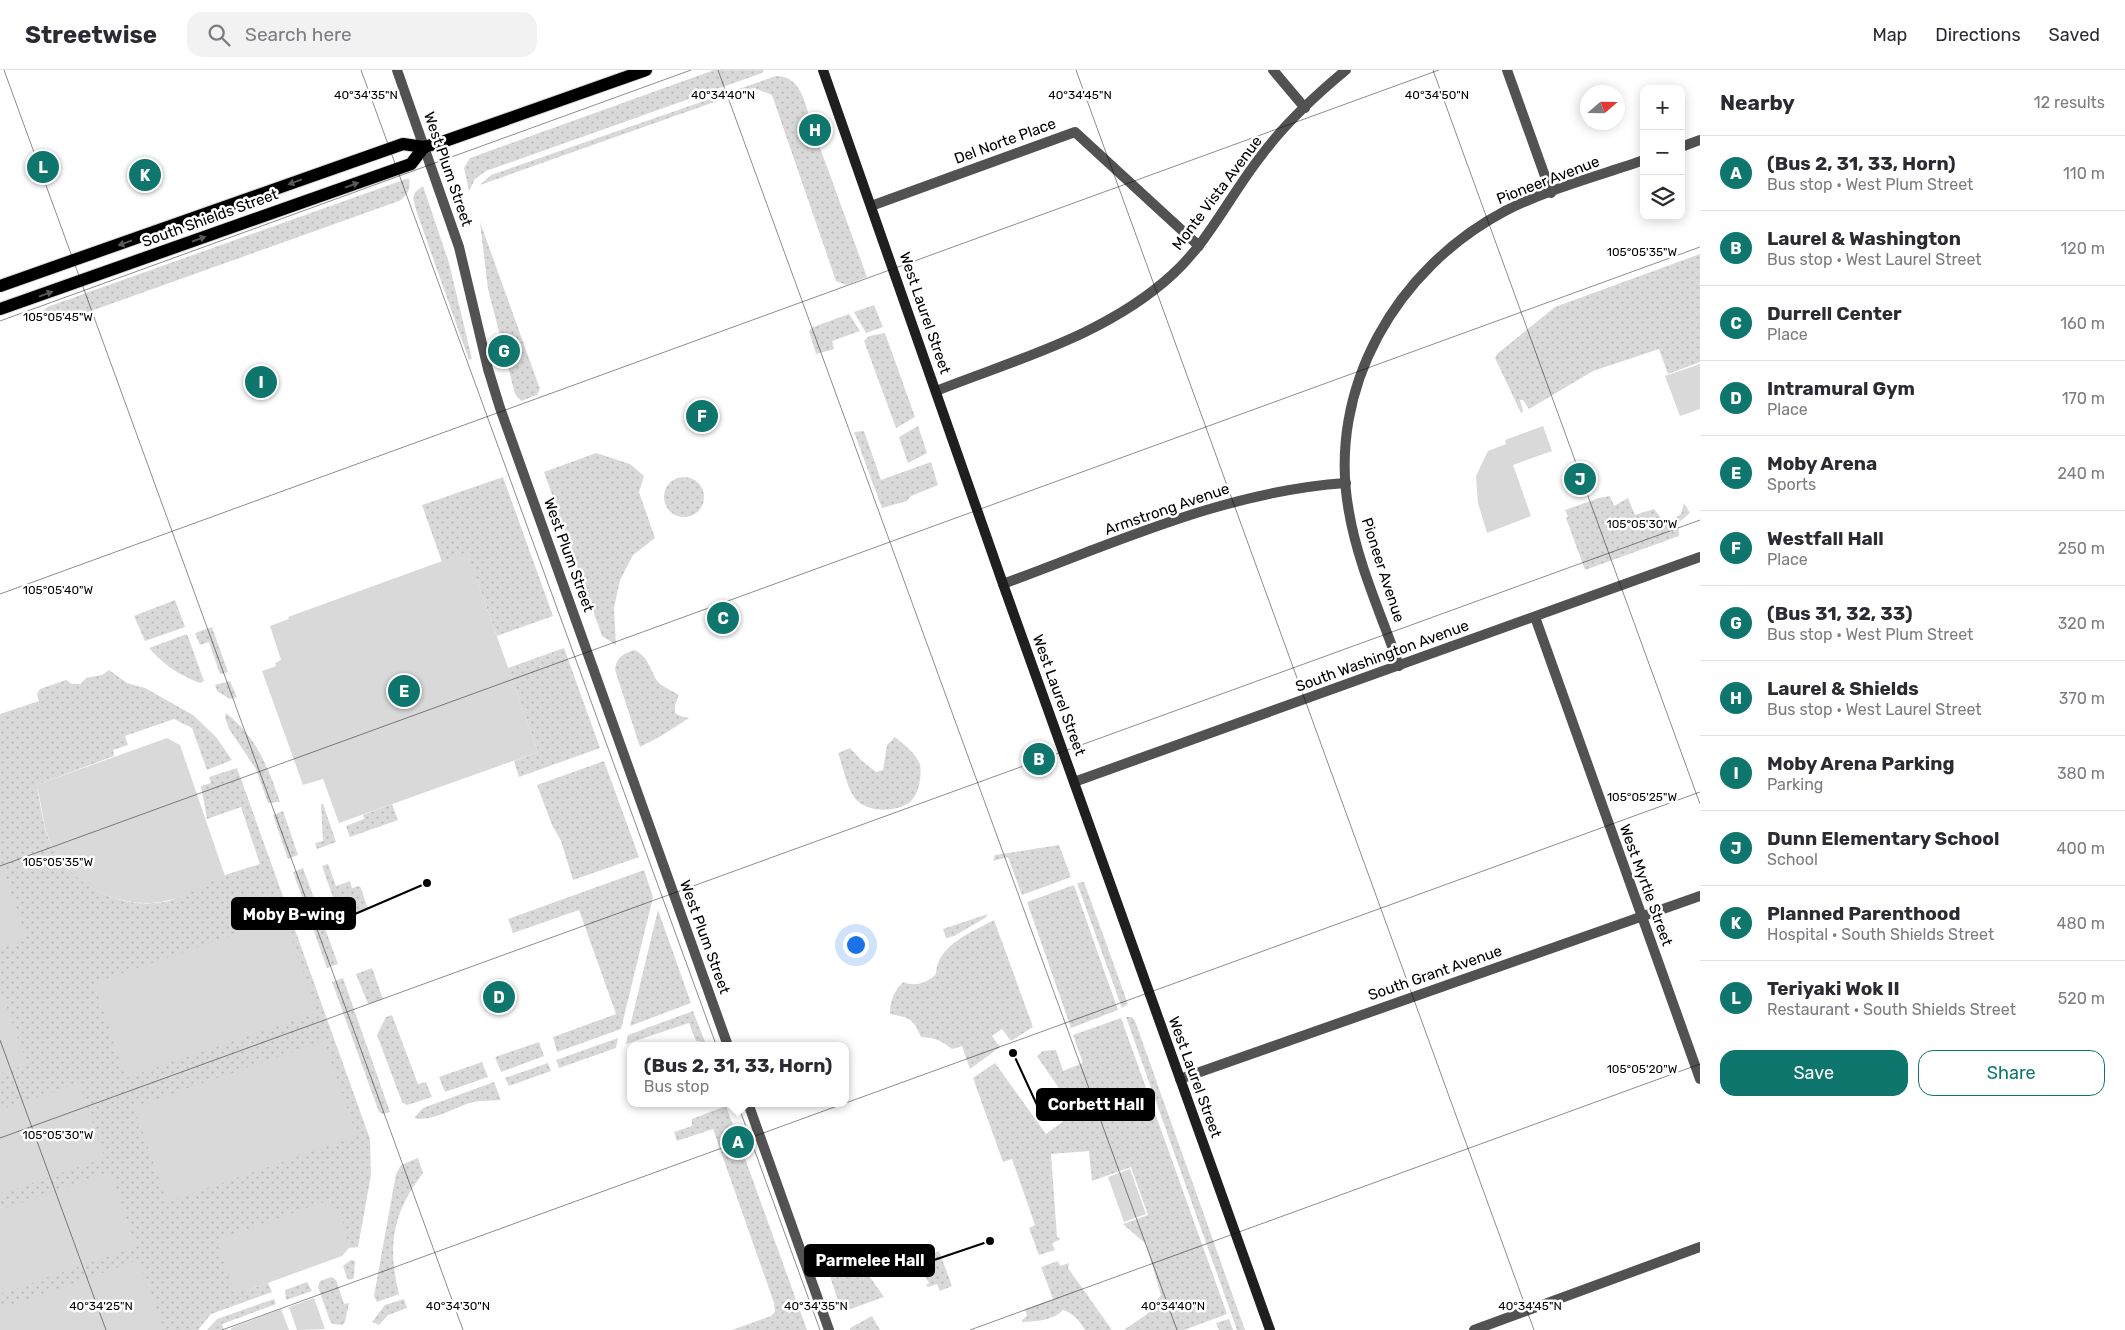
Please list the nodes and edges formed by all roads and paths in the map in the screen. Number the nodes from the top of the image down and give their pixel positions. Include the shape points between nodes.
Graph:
1 (397, 70) edge
2 (646, 70) edge
3 (823, 70) edge
4 (1273, 70) edge
5 (1346, 70) edge
6 (1507, 70) edge
7 (1305, 108) junction
8 (1700, 140) edge
9 (1685, 146) edge
10 (424, 147) junction
11 (1640, 161) edge
12 (1552, 193) junction
13 (871, 206) junction
14 (1199, 246) junction
15 (0, 286) edge
16 (0, 309) edge
17 (936, 390) junction
18 (1346, 483) junction
19 (1700, 557) edge
20 (1003, 584) junction
21 (1535, 617) junction
22 (1399, 666) junction
23 (1074, 782) junction
24 (1700, 896) edge
25 (1642, 916) junction
26 (727, 1042) edge
27 (1180, 1079) junction
28 (1700, 1079) edge
29 (749, 1107) edge
30 (1700, 1247) edge
31 (829, 1330) edge
32 (1270, 1330) edge
33 (1474, 1330) edge

1 - 10 street, West Plum Street
2 - 10 main road, South Shields Street
3 - 13 main road, West Laurel Street
4 - 7 street
5 - 7 street, Monte Vista Avenue
6 - 12 street
7 - 14 street, Monte Vista Avenue via 1262,154
8 - 9 street
10 -> 15 main road, South Shields Street via 404,144
16 -> 10 main road, South Shields Street via 411,164
10 - 26 street, West Plum Street via 459,247 500,408
11 - 12 street, Pioneer Avenue
12 - 18 street, Pioneer Avenue via 1507,210 1473,230 1438,258 1403,296 1364,364 1353,397 1346,437
13 - 14 street, Del Norte Place via 1075,132
13 - 17 main road, West Laurel Street
14 - 17 street, Monte Vista Avenue via 1174,274 1120,314 1085,333
17 - 20 main road, West Laurel Street
18 - 20 street, Armstrong Avenue via 1310,485 1224,503
18 - 22 street, Pioneer Avenue via 1348,511 1357,547
19 - 21 street, South Washington Avenue
20 - 23 main road, West Laurel Street
21 - 22 street, South Washington Avenue
21 - 25 street, West Myrtle Street
22 - 23 street, South Washington Avenue
23 - 27 main road, West Laurel Street
24 - 25 street, South Grant Avenue
25 - 27 street, South Grant Avenue
25 - 28 street, West Myrtle Street
27 - 32 main road, West Laurel Street
29 - 31 street
30 - 33 street

